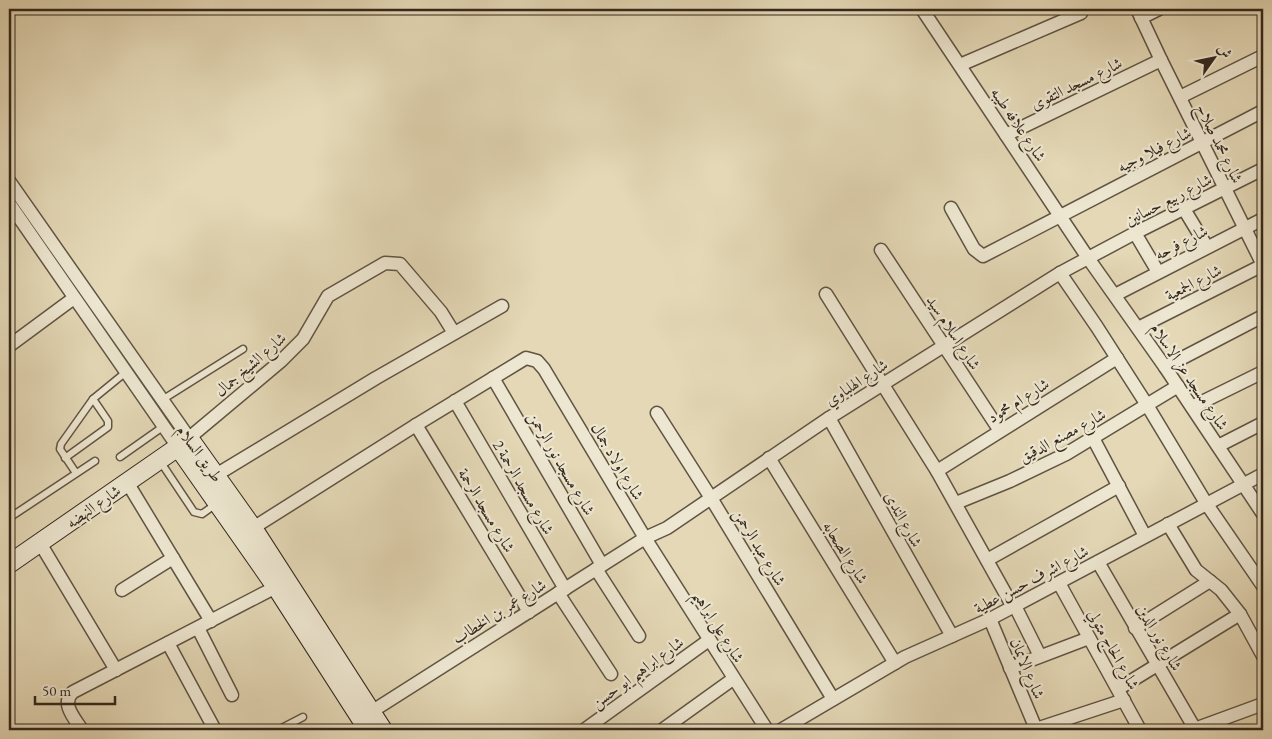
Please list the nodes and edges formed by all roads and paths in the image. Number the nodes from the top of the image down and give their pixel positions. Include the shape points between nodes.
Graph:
1 (922, 9) edge
2 (1083, 9) edge
3 (1159, 9) edge
4 (1139, 13) edge
5 (1263, 56) edge
6 (1161, 60) junction
7 (960, 65) junction
8 (1180, 98) junction
9 (1263, 111) edge
10 (1006, 135) junction
11 (1202, 142) junction
12 (1263, 169) edge
13 (9, 181) edge
14 (1225, 189) junction
15 (9, 203) edge
16 (952, 208) dead end
17 (1184, 209) junction
18 (1060, 216) junction
19 (1263, 218) edge
20 (1245, 228) junction
21 (1135, 233) junction
22 (1207, 247) junction
23 (881, 250) dead end
24 (1088, 258) junction
25 (1263, 265) edge
26 (1158, 272) junction
27 (1060, 273) junction
28 (826, 294) dead end
29 (1114, 295) junction
30 (74, 298) junction
31 (502, 306) dead end
32 (1263, 316) edge
33 (1138, 328) junction
34 (454, 334) junction
35 (9, 346) edge
36 (944, 346) junction
37 (243, 349) dead end
38 (1117, 358) junction
39 (1165, 367) junction
40 (126, 372) junction
41 (1263, 372) edge
42 (493, 378) junction
43 (884, 383) junction
44 (1178, 386) junction
45 (93, 399) junction
46 (162, 400) junction
47 (455, 401) junction
48 (1147, 405) junction
49 (1192, 407) junction
50 (657, 413) dead end
51 (829, 418) junction
52 (1263, 423) edge
53 (416, 425) junction
54 (164, 426) junction
55 (1000, 431) junction
56 (1093, 438) junction
57 (184, 443) junction
58 (1218, 446) junction
59 (120, 457) dead end
60 (65, 458) junction
61 (769, 458) junction
62 (160, 460) junction
63 (95, 461) dead end
64 (937, 471) junction
65 (76, 473) junction
66 (1263, 474) edge
67 (216, 475) junction
68 (127, 482) junction
69 (1243, 484) junction
70 (1119, 486) junction
71 (711, 498) junction
72 (956, 503) junction
73 (1206, 503) junction
74 (218, 504) junction
75 (1263, 514) edge
76 (9, 518) edge
77 (1168, 524) junction
78 (252, 528) junction
79 (1145, 536) junction
80 (645, 538) junction
81 (40, 543) junction
82 (173, 558) junction
83 (987, 560) junction
84 (1098, 562) junction
85 (9, 564) edge
86 (600, 567) junction
87 (1210, 581) junction
88 (1058, 583) junction
89 (1263, 586) edge
90 (276, 588) junction
91 (122, 590) dead end
92 (562, 591) junction
93 (1014, 607) junction
94 (529, 612) junction
95 (1240, 614) junction
96 (990, 619) junction
97 (211, 621) junction
98 (198, 628) junction
99 (1135, 628) junction
100 (639, 636) dead end
101 (952, 636) junction
102 (1089, 638) junction
103 (709, 640) junction
104 (1260, 641) edge
105 (168, 643) junction
106 (1040, 656) junction
107 (1263, 656) edge
108 (895, 663) junction
109 (1157, 665) junction
110 (1010, 668) junction
111 (116, 670) junction
112 (611, 674) dead end
113 (734, 679) junction
114 (232, 695) dead end
115 (1121, 695) junction
116 (833, 699) junction
117 (1263, 704) edge
118 (371, 712) junction
119 (303, 717) dead end
120 (82, 730) edge
121 (215, 730) edge
122 (278, 730) edge
123 (368, 730) edge
124 (383, 730) edge
125 (584, 730) edge
126 (662, 730) edge
127 (767, 730) edge
128 (781, 730) edge
129 (1034, 730) edge
130 (1140, 730) edge
131 (1193, 730) edge

1 - 7 street, شارع علافه طيبه
2 - 7 street
3 - 4 street
4 - 6 street, شارع محمد صلاح
5 - 8 street
6 - 8 street, شارع محمد صلاح
6 - 10 street, شارع مسجد التقوى
7 - 10 street, شارع علافه طيبه
8 - 11 street, شارع محمد صلاح
9 - 11 street, شارع فيلا وجيه
10 - 18 street, شارع علافه طيبه
11 - 14 street, شارع محمد صلاح
11 - 18 street, شارع فيلا وجيه
12 - 14 street, شارع ربيع حسانين
13 - 46 street, طريق السلام
14 - 17 street, شارع ربيع حسانين
14 - 20 street, شارع محمد صلاح
15 - 30 street, طريق السلام
16 - 18 street, شارع فيلا وجيه via 974,249 983,256
17 - 21 street, شارع ربيع حسانين
17 - 22 street
18 - 24 street, شارع علافه طيبه
19 - 20 street, شارع فرحه
20 - 22 street, شارع فرحه
20 - 25 street, شارع محمد صلاح
21 - 24 street, شارع ربيع حسانين
21 - 26 street
22 - 26 street, شارع فرحه
23 - 36 street, شارع اسلام سيد
24 - 27 street, شارع الهلباوي
24 - 29 street, شارع مسجد عز الاسلام
25 - 33 street, شارع الجمعية
26 - 29 street, شارع فرحه
27 - 36 street, شارع الهلباوي
27 - 38 street
28 - 43 street
29 - 33 street, شارع مسجد عز الاسلام
30 - 35 street
30 - 40 street, طريق السلام
31 - 34 street
32 - 39 street
33 - 39 street, شارع مسجد عز الاسلام
34 - 57 street, شارع الشيخ جمال via 441,312 400,264 385,263 328,296 292,350
34 - 67 street
36 - 43 street, شارع الهلباوي
36 - 55 street, شارع اسلام سيد
37 - 46 lane
38 - 48 street
38 - 55 street, شارع ام محمود
39 - 44 street, شارع مسجد عز الاسلام
40 - 45 lane
40 - 54 street, طريق السلام
41 - 49 street
42 - 47 street, شارع اولاد جمال
42 - 80 street, شارع اولاد جمال via 526,358 537,361
42 - 86 street, شارع مسجد نور الرحمن
43 - 51 street, شارع الهلباوي
43 - 64 street
44 - 48 street, شارع مصنع الدقيق
44 - 49 street, شارع مسجد عز الاسلام
45 - 60 lane via 61,444 60,450
45 - 60 lane via 108,421 108,427
46 - 57 street, طريق السلام
47 - 53 street, شارع اولاد جمال
47 - 92 street, شارع مسجد الرحمة 2
48 - 56 street, شارع مصنع الدقيق
48 - 73 street
49 - 58 street, شارع مسجد عز الاسلام
50 - 71 street, شارع عبد الرحمن
51 - 61 street, شارع الهلباوي
51 - 101 street, شارع الندى
52 - 58 street
53 - 78 street, شارع اولاد جمال
53 - 94 street, شارع مسجد الرحمة
54 - 57 street, طريق السلام
54 - 59 lane
55 - 64 street, شارع ام محمود
56 - 70 street
56 - 72 street, شارع مصنع الدقيق via 1038,468
57 - 62 main road, شارع النهضه
57 - 67 main road, طريق السلام
57 - 74 main road, طريق السلام
58 - 69 street, شارع مسجد عز الاسلام
60 - 65 lane
61 - 71 street, شارع الهلباوي
61 - 108 street, شارع الصحابه
62 - 68 main road, شارع النهضه
62 - 74 lane via 194,512 202,514
63 - 65 lane
64 - 72 street
65 - 76 lane
66 - 69 street, شارع اشرف حسن عطية
67 - 78 main road, طريق السلام
68 - 81 main road, شارع النهضه
68 - 82 street
69 - 73 street, شارع اشرف حسن عطية
69 - 75 street, شارع مسجد عز الاسلام
70 - 79 street
70 - 83 street
71 - 80 street, شارع الهلباوي via 667,528
71 - 116 street, شارع عبد الرحمن
72 - 83 street
73 - 77 street, شارع اشرف حسن عطية
73 - 89 street
74 - 90 main road, طريق السلام
77 - 79 street, شارع اشرف حسن عطية
77 - 87 street via 1196,570
78 - 118 main road, طريق السلام
79 - 84 street, شارع اشرف حسن عطية
80 - 86 street, شارع عمر بن الخطاب
80 - 103 street, شارع على ابراهيم
81 - 85 main road, شارع النهضه
81 - 111 street
82 - 91 street
82 - 97 street
83 - 93 street
84 - 88 street, شارع اشرف حسن عطية
84 - 99 street, شارع نور الدين
86 - 92 street, شارع عمر بن الخطاب
86 - 100 street, شارع مسجد نور الرحمن
87 - 95 street
87 - 99 street
88 - 93 street, شارع اشرف حسن عطية
88 - 102 street, شارع الحاج متولي
90 - 97 street
90 - 123 main road, طريق السلام
92 - 94 street, شارع عمر بن الخطاب
92 - 112 street, شارع مسجد الرحمة 2
93 - 96 street, شارع اشرف حسن عطية
93 - 106 street
94 - 118 street, شارع عمر بن الخطاب
95 - 104 street
95 - 109 street
96 - 101 street, شارع اشرف حسن عطية
96 - 110 street, شارع الايمان
97 - 98 street
98 - 105 street
98 - 114 street
99 - 109 street, شارع نور الدين
101 - 108 street, شارع اشرف حسن عطية
102 - 106 street
102 - 115 street, شارع الحاج متولي
103 - 113 street, شارع على ابراهيم
103 - 125 street, شارع ابراهيم ابو حسن
104 - 107 street
105 - 111 street
105 - 121 street
106 - 110 street
108 - 116 street, شارع اشرف حسن عطية
109 - 115 street
109 - 131 street, شارع نور الدين
110 - 129 street, شارع الايمان
111 - 120 street via 68,697 68,707
113 - 126 street
113 - 127 street, شارع على ابراهيم
115 - 129 street
115 - 130 street, شارع الحاج متولي
116 - 128 street
117 - 131 street
118 - 124 main road, طريق السلام
119 - 122 lane

